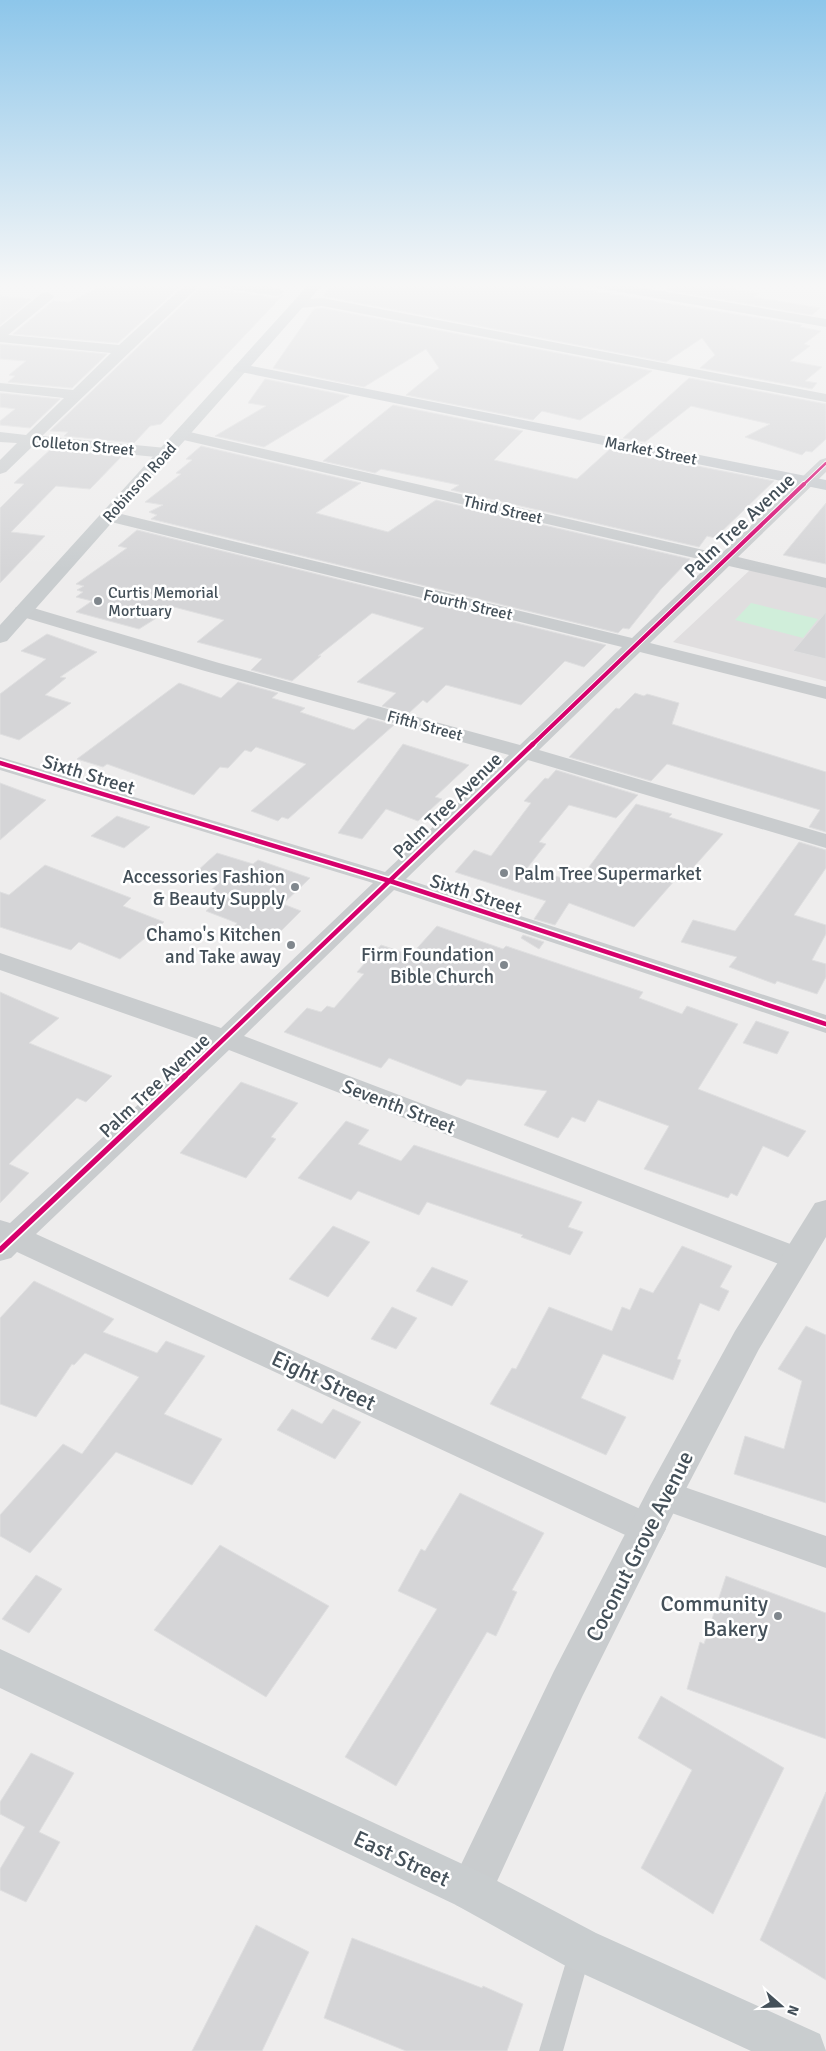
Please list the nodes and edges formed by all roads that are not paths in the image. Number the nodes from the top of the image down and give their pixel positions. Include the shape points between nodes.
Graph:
1 (94, 379) edge
2 (231, 379) edge
3 (295, 379) edge
4 (725, 379) edge
5 (0, 387) edge
6 (78, 395) junction
7 (826, 398) edge
8 (181, 435) junction
9 (0, 437) edge
10 (31, 440) junction
11 (166, 453) junction
12 (826, 463) edge
13 (0, 469) edge
14 (807, 481) junction
15 (826, 484) edge
16 (109, 516) junction
17 (723, 560) junction
18 (826, 582) edge
19 (23, 611) junction
20 (0, 636) edge
21 (636, 643) junction
22 (826, 693) edge
23 (523, 752) junction
24 (0, 763) edge
25 (826, 841) edge
26 (390, 881) junction
27 (0, 961) edge
28 (826, 1024) edge
29 (225, 1039) junction
30 (826, 1211) edge
31 (5, 1239) edge
32 (795, 1258) junction
33 (664, 1495) junction
34 (648, 1529) junction
35 (826, 1552) edge
36 (0, 1668) edge
37 (471, 1890) junction
38 (580, 1949) junction
39 (550, 2051) edge
40 (803, 2051) edge

1 - 6 street
2 - 8 main road, Robinson Road
3 - 14 main road, Market Street
4 - 7 street
5 - 6 street
6 - 10 street
8 - 11 main road, Robinson Road
8 - 17 street, Third Street
9 - 10 street, Colleton Street
10 - 11 street, Colleton Street
10 - 13 street
11 - 16 main road, Robinson Road
12 - 14 street, Palm Tree Avenue
14 - 15 main road, Market Street
14 - 17 street, Palm Tree Avenue
16 - 19 main road, Robinson Road
16 - 21 street, Fourth Street via 335,574
17 - 18 street, Third Street
17 - 21 street, Palm Tree Avenue
19 - 20 main road, Robinson Road
19 - 23 street, Fifth Street via 212,667
21 - 22 street, Fourth Street
21 - 23 street, Palm Tree Avenue
23 - 25 street, Fifth Street
23 - 26 street, Palm Tree Avenue
24 - 26 street, Sixth Street
26 - 28 street, Sixth Street
26 - 29 street, Palm Tree Avenue
27 - 29 street, Seventh Street
29 - 31 street, Palm Tree Avenue
29 - 32 street, Seventh Street
30 - 32 street, Coconut Grove Avenue
31 - 34 street, Eight Street
32 - 33 street, Coconut Grove Avenue
33 - 34 street, Coconut Grove Avenue
33 - 35 street
34 - 37 street, Coconut Grove Avenue via 568,1684
36 - 37 main road, East Street
37 - 38 main road, East Street
38 - 39 lane
38 - 40 main road, East Street

